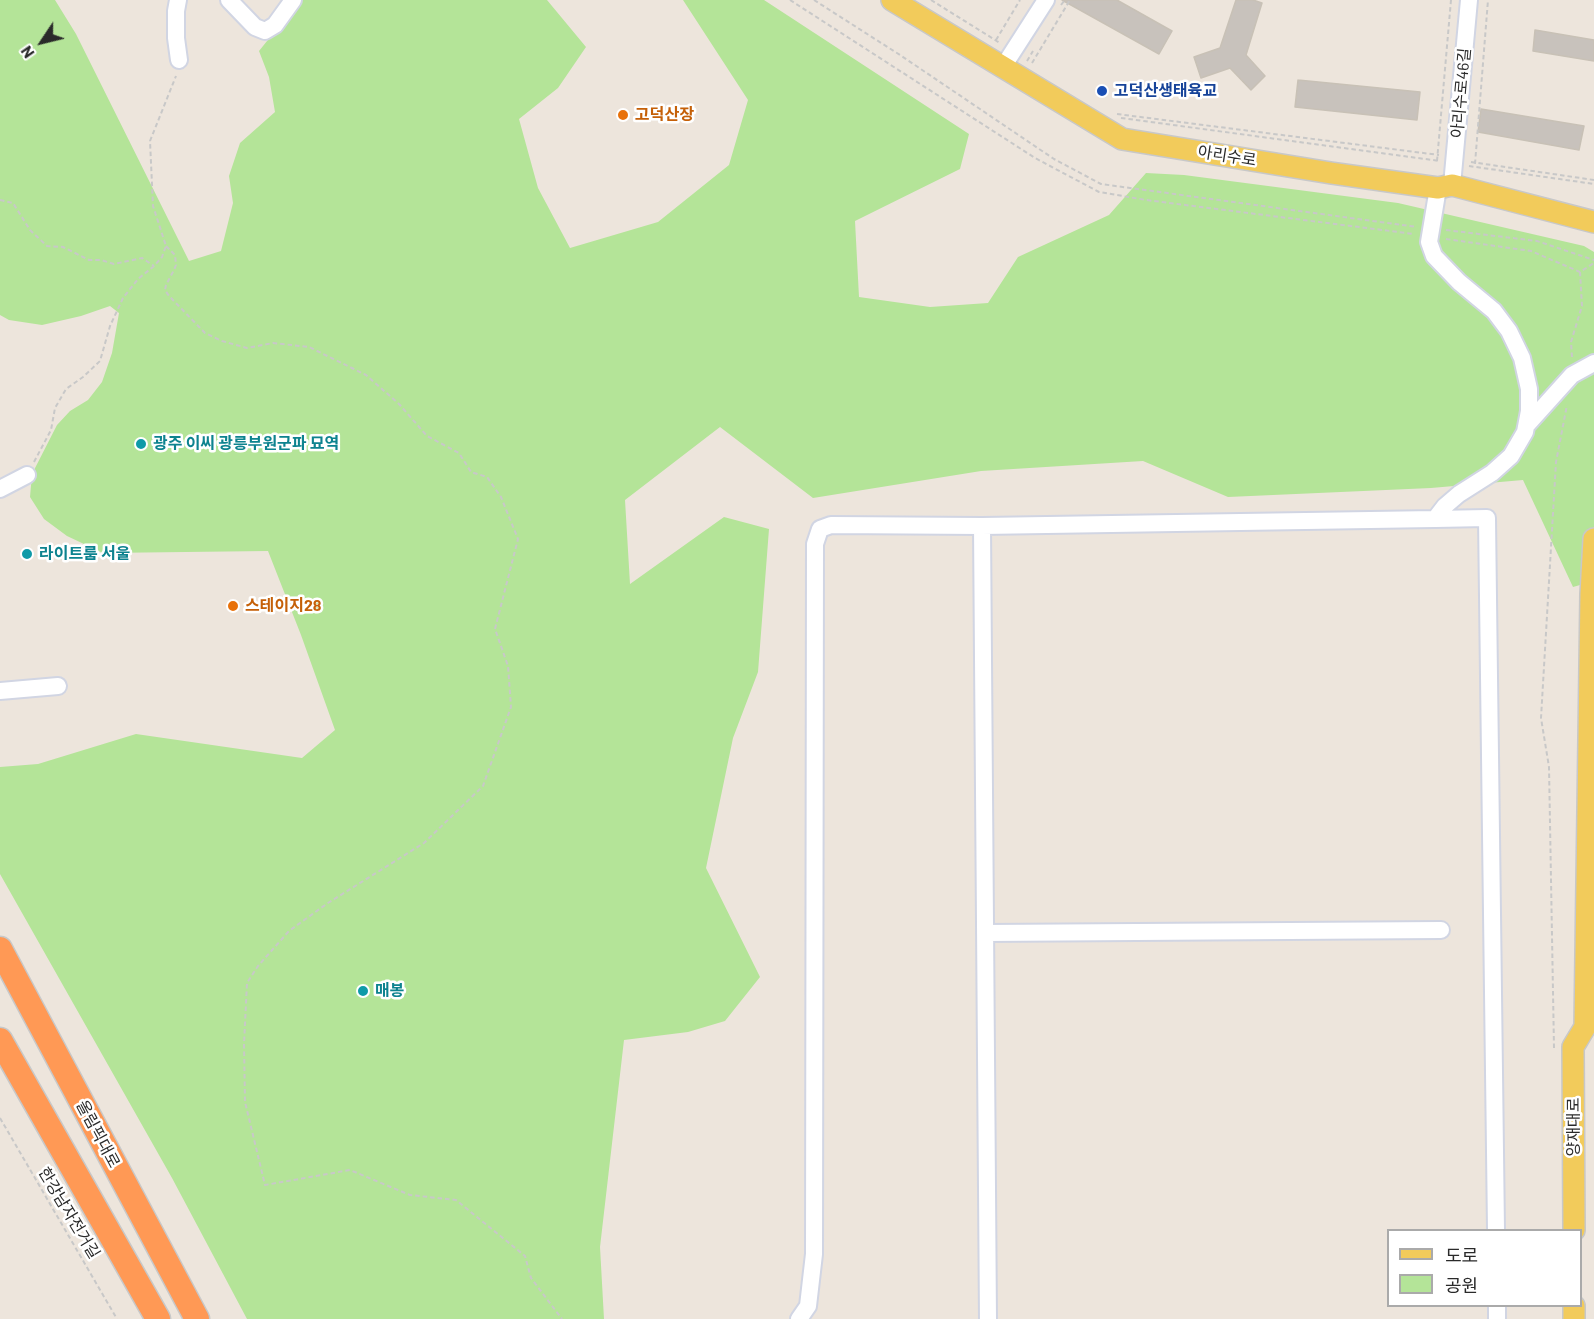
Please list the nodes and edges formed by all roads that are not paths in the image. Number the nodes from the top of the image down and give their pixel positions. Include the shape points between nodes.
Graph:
1 (178, 0) edge
2 (229, 0) edge
3 (293, 0) edge
4 (892, 0) edge
5 (1046, 0) edge
6 (1468, 0) edge
7 (1009, 58) junction
8 (179, 60) road end
9 (1445, 186) junction
10 (1594, 222) edge
11 (1594, 363) edge
12 (1526, 426) junction
13 (27, 475) road end
14 (0, 489) edge
15 (1435, 519) junction
16 (982, 526) junction
17 (1594, 539) edge
18 (58, 686) dead end
19 (0, 691) edge
20 (1441, 930) dead end
21 (985, 933) junction
22 (0, 949) edge
23 (1590, 1035) edge
24 (0, 1040) edge
25 (1496, 1229) edge
26 (1574, 1229) edge
27 (158, 1319) edge
28 (197, 1319) edge
29 (799, 1319) edge
30 (988, 1319) edge

1 - 8 street
2 - 3 street via 264,31 275,26
4 - 7 main road, 아리수로
5 - 7 street
6 - 9 street, 아리수로46길 via 1455,161
7 - 9 main road, 아리수로 via 1122,139 1331,173
9 - 10 main road, 아리수로
9 - 12 street, 아리수로46길 via 1429,242 1434,256 1494,311 1509,331 1522,358 1528,389
11 - 12 street via 1572,375
12 - 15 street via 1511,456 1459,494
13 - 14 street
15 - 16 street
15 - 25 street via 1486,519
16 - 21 street
16 - 29 street via 831,525 820,529 815,544 814,1254 808,1306
17 - 23 main road, 양재대로
18 - 19 street
20 - 21 street
21 - 30 street
22 - 28 highway, 올림픽대로
23 - 26 main road, 양재대로 via 1573,1047
24 - 27 highway

